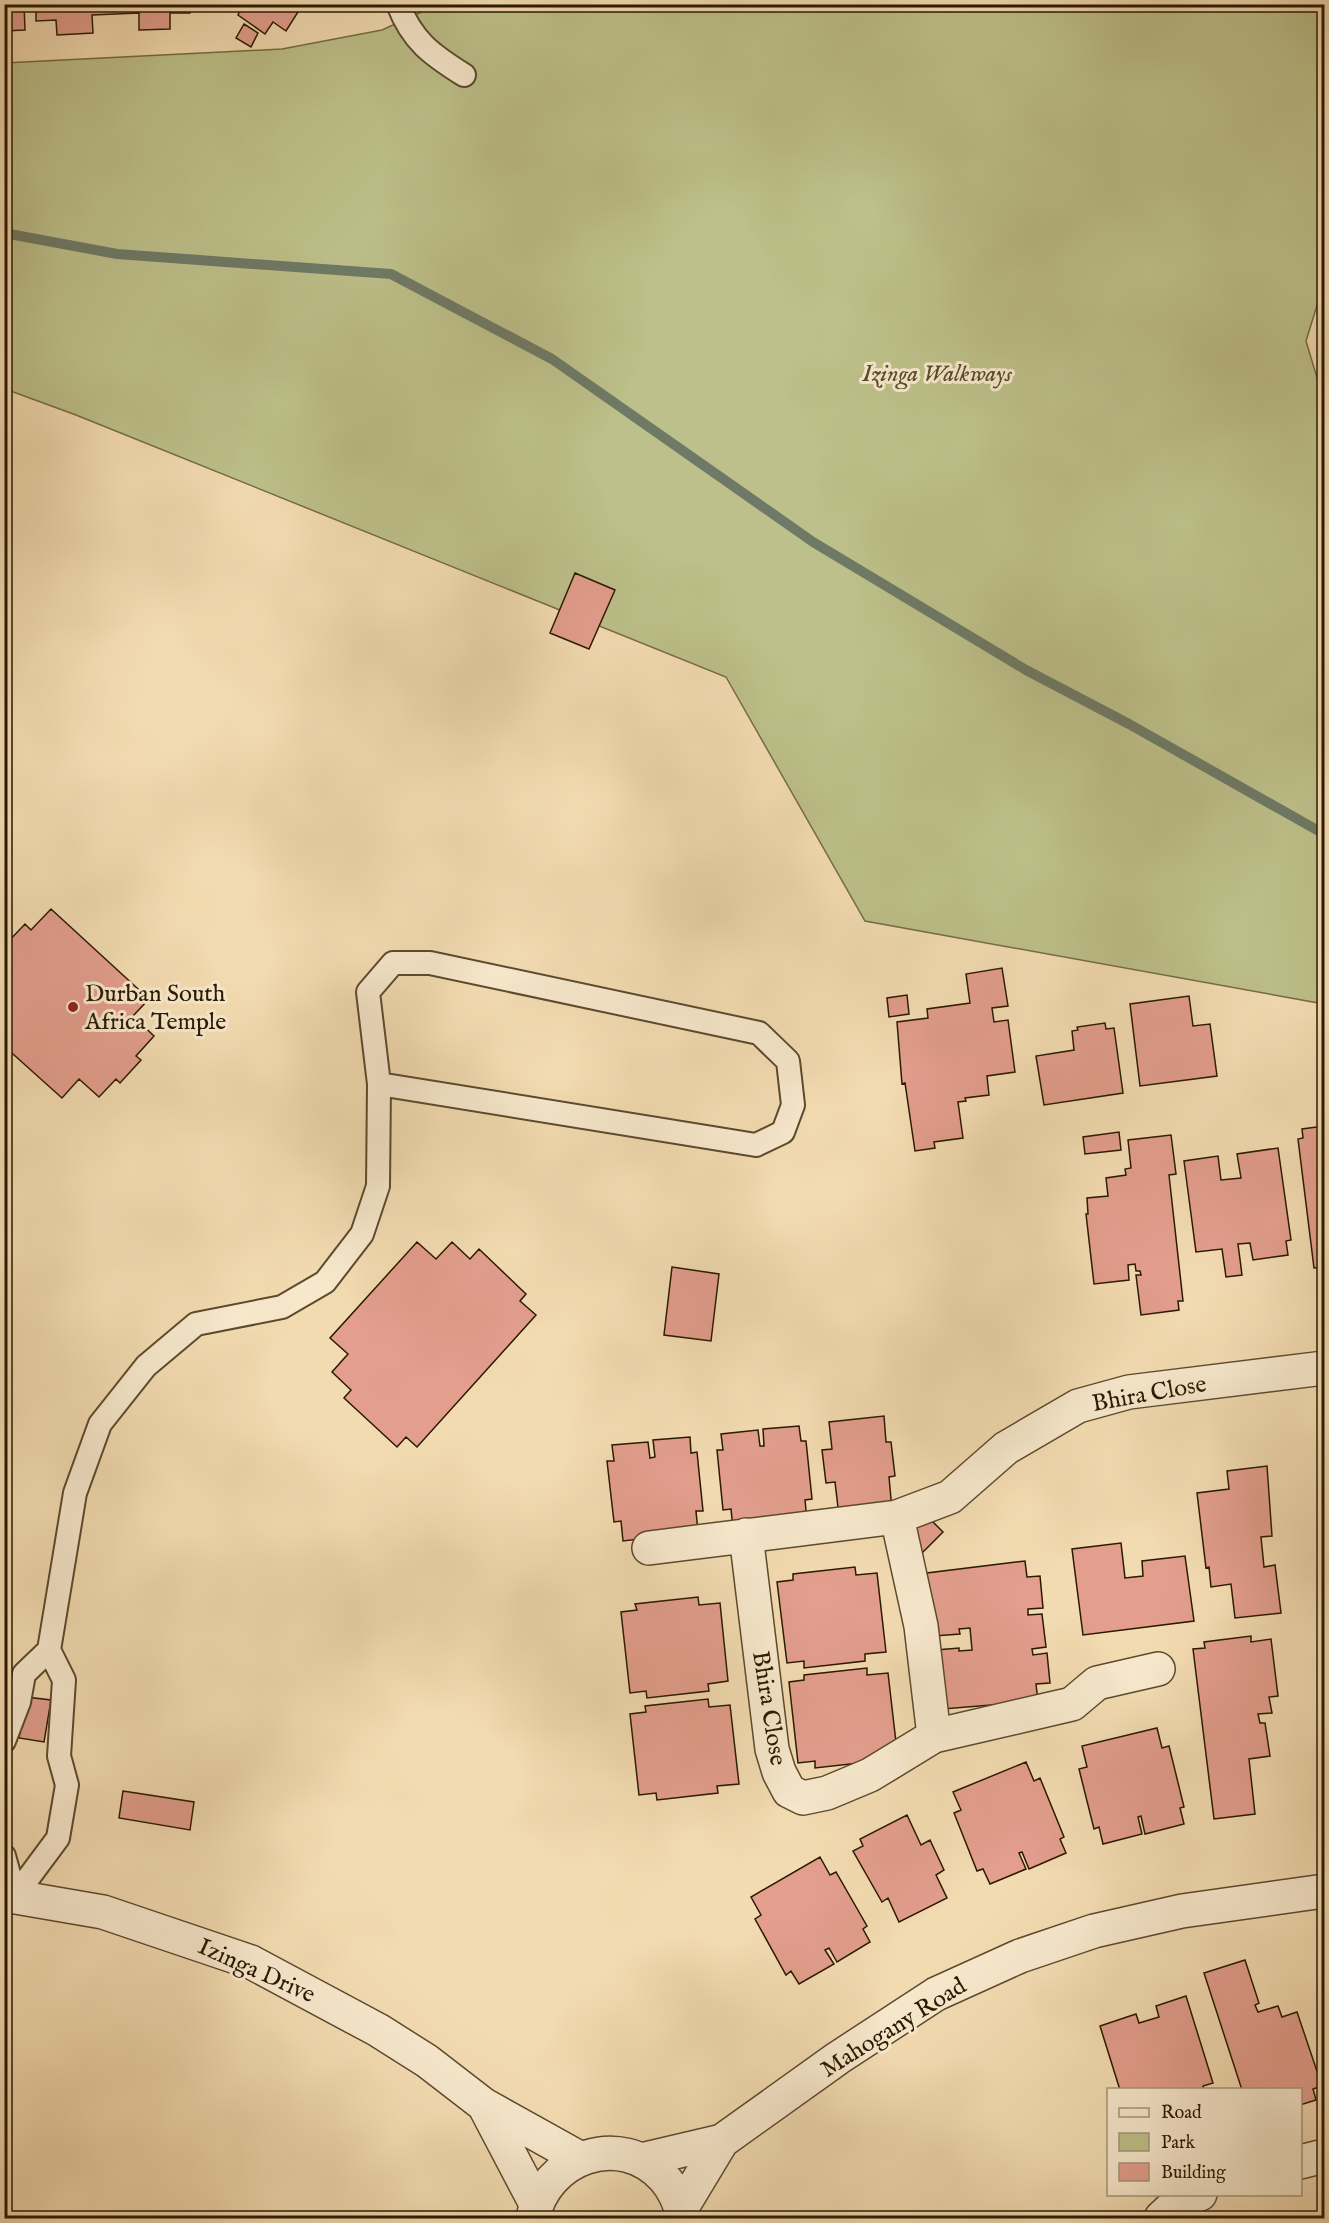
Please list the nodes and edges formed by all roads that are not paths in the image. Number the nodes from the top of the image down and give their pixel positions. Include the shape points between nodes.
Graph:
1 (398, 4) edge
2 (464, 75) dead end
3 (379, 1084) junction
4 (1324, 1368) edge
5 (897, 1517) junction
6 (746, 1535) junction
7 (649, 1548) dead end
8 (49, 1650) junction
9 (1158, 1669) dead end
10 (934, 1736) junction
11 (4, 1741) edge
12 (4, 1856) edge
13 (1324, 1891) edge
14 (10, 1896) edge
15 (484, 2105) junction
16 (722, 2141) junction
17 (1324, 2156) edge
18 (581, 2159) junction
19 (641, 2160) junction
20 (1302, 2162) edge
21 (1195, 2196) edge
22 (535, 2211) edge
23 (682, 2214) edge
24 (1161, 2218) edge

1 - 2 lane via 412,35
3 - 3 lane via 368,992 393,963 430,963 759,1033 788,1061 793,1105 783,1132 756,1145
3 - 8 lane via 378,1186 362,1234 325,1282 282,1307 196,1324 146,1366 100,1424 75,1493
4 - 5 street, Bhira Close via 1129,1392 1078,1406 1006,1448 950,1497
5 - 6 street, Bhira Close
5 - 10 street via 921,1626
6 - 7 street, Bhira Close
6 - 10 street, Bhira Close via 772,1749 778,1773 789,1791 803,1798 827,1793 870,1775
8 - 11 lane via 24,1674 19,1702
8 - 14 lane via 64,1680 59,1756 67,1785 58,1838
9 - 10 street, Bhira Close via 1097,1683 1072,1704
12 - 14 lane
13 - 16 street, Mahogany Road via 1182,1911 1094,1931 1020,1956 936,1994
14 - 15 street, Izinga Drive via 103,1912 251,1962 378,2030 428,2061
15 - 18 street, Izinga Drive
15 - 22 street
16 - 19 street
16 - 23 street
17 - 20 street
18 - 19 street via 616,2153
18 - 22 street via 567,2164 549,2181
19 - 23 street via 666,2180 677,2196
21 - 24 street via 1176,2204

